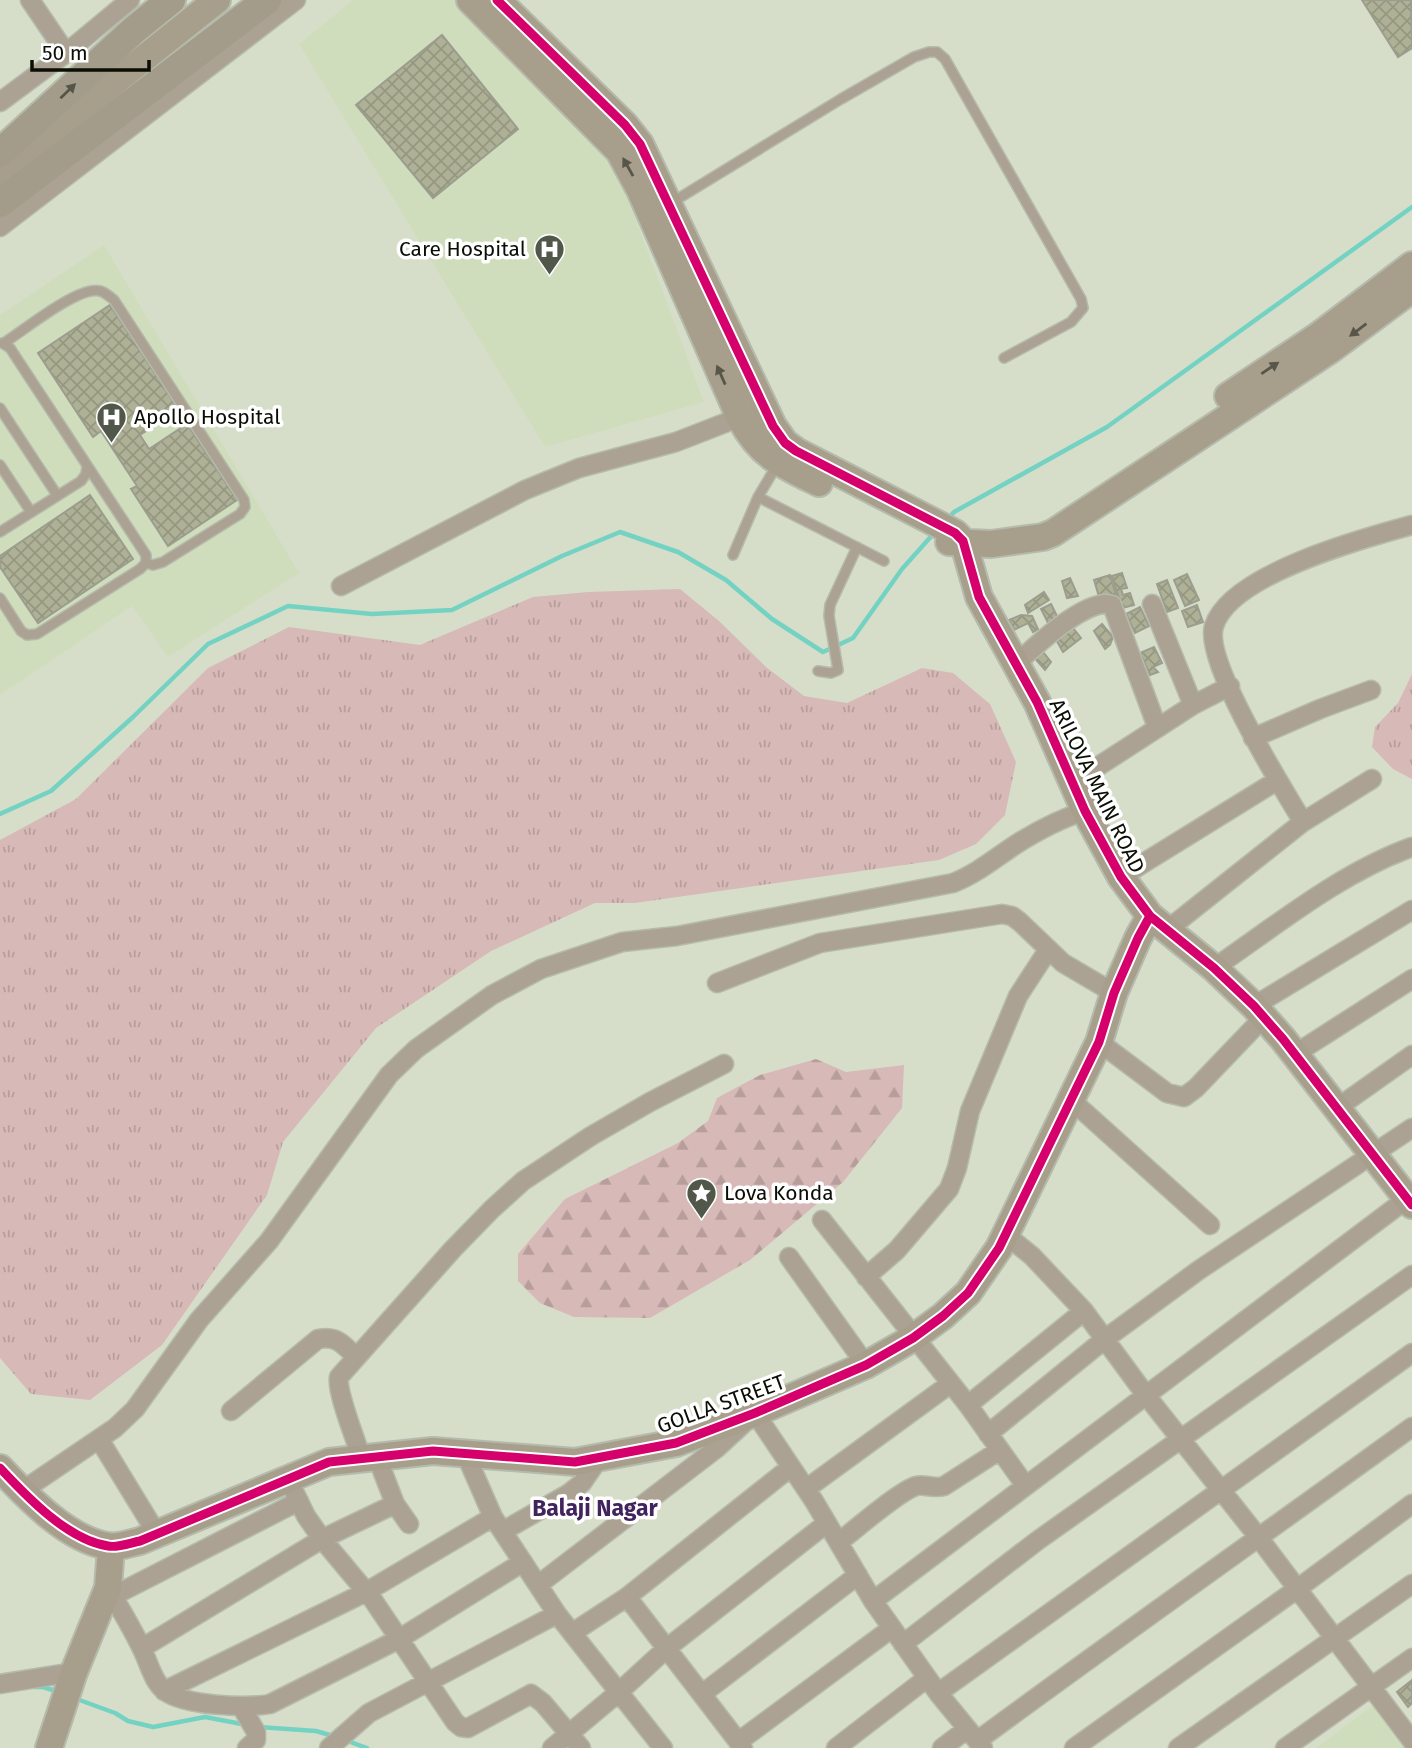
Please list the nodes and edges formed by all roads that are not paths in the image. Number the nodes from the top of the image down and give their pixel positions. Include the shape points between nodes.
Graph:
1 (30, 0) edge
2 (130, 0) edge
3 (172, 0) edge
4 (218, 0) edge
5 (267, 0) edge
6 (296, 0) edge
7 (470, 0) edge
8 (497, 0) edge
9 (66, 53) junction
10 (0, 102) edge
11 (0, 153) edge
12 (0, 173) edge
13 (0, 202) edge
14 (670, 204) junction
15 (0, 227) edge
16 (1412, 265) edge
17 (1410, 296) edge
18 (2, 343) edge
19 (1004, 358) dead end
20 (764, 405) junction
21 (0, 408) edge
22 (740, 418) junction
23 (778, 463) junction
24 (0, 465) edge
25 (87, 466) junction
26 (57, 495) junction
27 (758, 497) junction
28 (31, 512) junction
29 (1412, 525) edge
30 (1, 529) edge
31 (940, 534) junction
32 (1008, 541) junction
33 (857, 547) junction
34 (733, 555) dead end
35 (884, 561) dead end
36 (146, 563) junction
37 (341, 586) dead end
38 (0, 598) edge
39 (1152, 604) dead end
40 (1016, 664) junction
41 (818, 671) dead end
42 (1230, 686) junction
43 (1371, 690) dead end
44 (1193, 705) junction
45 (1157, 727) junction
46 (1253, 738) junction
47 (1372, 779) dead end
48 (1278, 780) junction
49 (1074, 782) junction
50 (1085, 811) junction
51 (1303, 822) junction
52 (1412, 847) edge
53 (1121, 877) junction
54 (1412, 910) edge
55 (1159, 923) junction
56 (1048, 950) junction
57 (1214, 968) junction
58 (1412, 979) edge
59 (717, 983) dead end
60 (1114, 993) junction
61 (1259, 1011) junction
62 (1099, 1042) junction
63 (1295, 1054) junction
64 (1412, 1055) edge
65 (724, 1064) dead end
66 (1070, 1099) junction
67 (1337, 1108) junction
68 (1412, 1128) edge
69 (1373, 1155) junction
70 (1410, 1199) edge
71 (822, 1220) dead end
72 (1210, 1225) dead end
73 (1006, 1235) junction
74 (789, 1257) dead end
75 (1412, 1275) edge
76 (866, 1277) junction
77 (1084, 1311) junction
78 (913, 1338) junction
79 (1105, 1339) junction
80 (1412, 1353) edge
81 (355, 1356) junction
82 (866, 1365) junction
83 (950, 1384) junction
84 (1145, 1394) junction
85 (968, 1405) junction
86 (231, 1411) dead end
87 (755, 1413) junction
88 (1412, 1427) edge
89 (988, 1434) junction
90 (99, 1439) junction
91 (1181, 1439) junction
92 (1000, 1450) junction
93 (465, 1453) junction
94 (369, 1457) junction
95 (600, 1457) junction
96 (791, 1467) junction
97 (0, 1468) edge
98 (1025, 1485) junction
99 (806, 1489) junction
100 (1221, 1489) junction
101 (294, 1490) junction
102 (22, 1492) junction
103 (395, 1504) junction
104 (1412, 1504) edge
105 (827, 1523) junction
106 (409, 1524) dead end
107 (498, 1524) junction
108 (157, 1534) junction
109 (1259, 1538) junction
110 (322, 1539) junction
111 (839, 1542) junction
112 (111, 1547) junction
113 (523, 1562) junction
114 (858, 1575) junction
115 (1412, 1584) edge
116 (538, 1585) junction
117 (1297, 1589) junction
118 (110, 1592) junction
119 (366, 1592) junction
120 (627, 1597) junction
121 (873, 1601) junction
122 (557, 1614) junction
123 (892, 1628) junction
124 (572, 1633) junction
125 (1335, 1638) junction
126 (399, 1639) junction
127 (903, 1644) junction
128 (142, 1648) junction
129 (667, 1648) junction
130 (1412, 1658) edge
131 (928, 1678) junction
132 (429, 1682) junction
133 (0, 1684) edge
134 (1372, 1687) junction
135 (69, 1688) junction
136 (164, 1691) junction
137 (619, 1692) junction
138 (938, 1693) junction
139 (702, 1694) junction
140 (243, 1710) junction
141 (569, 1733) junction
142 (976, 1739) edge
143 (1412, 1741) edge
144 (741, 1745) edge
145 (49, 1748) edge
146 (247, 1748) edge
147 (329, 1748) edge
148 (552, 1748) edge
149 (581, 1748) edge
150 (663, 1748) edge
151 (836, 1748) edge
152 (942, 1748) edge
153 (1074, 1748) edge
154 (1178, 1748) edge
155 (1285, 1748) edge

1 - 9 street
2 - 9 street
11 -> 3 main road
4 - 12 street
5 - 13 main road
6 - 15 street
22 -> 7 street via 619,151
8 - 14 street via 625,125 647,155
9 - 10 street
14 - 19 lane via 914,57 937,52 1083,308 1071,322
14 - 20 street
32 -> 16 street via 1318,335
17 -> 32 street via 1053,533
18 - 25 lane via 10,348
18 - 36 lane via 75,296 102,291 114,300 245,507 163,562
20 - 22 street
20 - 31 street via 785,443
21 - 26 lane
22 - 23 street via 750,439
22 - 37 street via 676,442 579,468 525,490
23 - 27 lane
23 - 31 street
24 - 28 lane
25 - 26 lane via 81,481
25 - 36 lane via 146,555
26 - 28 lane
27 - 33 lane
27 - 34 lane
28 - 30 lane
29 - 42 street via 1343,544 1278,571 1240,594 1220,613 1213,628 1213,646
31 - 32 street via 977,544
31 - 40 street, ARILOVA MAIN ROAD
33 - 35 lane
33 - 41 lane via 830,605 838,670
36 - 38 lane via 37,634 21,631
39 - 44 street
40 - 45 street via 1064,622 1098,605 1112,605
40 - 49 street, ARILOVA MAIN ROAD
42 - 44 street
42 - 46 street
43 - 46 street
44 - 45 street
45 - 49 street
46 - 48 street
47 - 51 street
48 - 51 street
48 - 53 street
49 - 50 street, ARILOVA MAIN ROAD
50 - 53 street, ARILOVA MAIN ROAD
50 - 90 street via 1042,828 968,878 953,883 677,936 622,942 541,969 492,995 416,1049 389,1075 269,1241 200,1320 135,1409
51 - 55 street
52 - 57 street via 1325,892
53 - 55 street, ARILOVA MAIN ROAD
54 - 61 street
55 - 57 street, ARILOVA MAIN ROAD
55 - 60 street, GOLLA STREET via 1138,938
56 - 59 street via 1012,916 990,915 820,943
56 - 60 street via 1081,976
56 - 76 street via 1018,996 970,1111 949,1189 897,1250
57 - 61 street, ARILOVA MAIN ROAD
58 - 63 street
60 - 62 street, GOLLA STREET
61 - 62 street via 1184,1097 1167,1093
61 - 63 street, ARILOVA MAIN ROAD
62 - 66 street, GOLLA STREET
63 - 67 street, ARILOVA MAIN ROAD
64 - 67 street
65 - 81 street via 591,1136 523,1181
66 - 72 street
66 - 73 street, GOLLA STREET
67 - 69 street, ARILOVA MAIN ROAD
68 - 69 street
69 - 70 street, ARILOVA MAIN ROAD
69 - 79 street via 1199,1270
70 - 84 street
71 - 76 street
73 - 77 street
73 - 78 street, GOLLA STREET via 968,1293
74 - 82 street
75 - 91 street
76 - 78 street
77 - 79 street
77 - 85 street
78 - 82 street, GOLLA STREET
78 - 83 street
79 - 84 street
79 - 89 street
80 - 100 street
81 - 86 street via 341,1342 330,1337 318,1339
81 - 94 street via 337,1386
82 - 87 street, GOLLA STREET
83 - 85 street
83 - 99 street
84 - 91 street
84 - 98 street
85 - 89 street
87 - 95 street, GOLLA STREET via 676,1443
87 - 96 street
87 - 116 street via 717,1448
88 - 109 street
89 - 92 street
90 - 102 street
90 - 108 street
91 - 100 street
91 - 127 street
92 - 98 street
92 - 111 street via 944,1486 923,1485 906,1491
93 - 94 street, GOLLA STREET
93 - 95 street, GOLLA STREET via 575,1462
93 - 107 street
94 - 101 street, GOLLA STREET via 329,1462
94 - 103 street
95 - 107 street via 568,1494
96 - 99 street
96 - 120 street
97 - 102 street
98 - 121 street
99 - 105 street
100 - 109 street
100 - 138 street
101 - 108 street, GOLLA STREET
101 - 110 street
101 - 118 street
102 - 112 street via 85,1540
103 - 106 street
103 - 110 street
104 - 117 street
105 - 111 street
105 - 129 street
107 - 113 street
107 - 119 street
108 - 112 street, GOLLA STREET
109 - 117 street
109 - 142 street
110 - 119 street
110 - 128 street
111 - 114 street
112 - 118 street
113 - 116 street
113 - 126 street
114 - 121 street
114 - 139 street
115 - 125 street
116 - 122 street
117 - 125 street
117 - 153 street
118 - 128 street
118 - 135 street
119 - 126 street
119 - 136 street
120 - 124 street
120 - 129 street
121 - 123 street
122 - 124 street
122 - 132 street
123 - 127 street
123 - 144 street
124 - 137 street
125 - 134 street
125 - 154 street
126 - 132 street
126 - 140 street via 270,1704
127 - 131 street
128 - 136 street
129 - 137 street
129 - 139 street
130 - 134 street
131 - 138 street
131 - 151 street
132 - 141 street via 461,1727 468,1728 531,1694
132 - 147 street via 369,1713
133 - 135 street
134 - 143 street
134 - 155 street
135 - 145 street
136 - 140 street
137 - 141 street
137 - 150 street
138 - 142 street
139 - 144 street
140 - 146 street via 256,1732 256,1740
141 - 148 street
141 - 149 street
142 - 152 street

